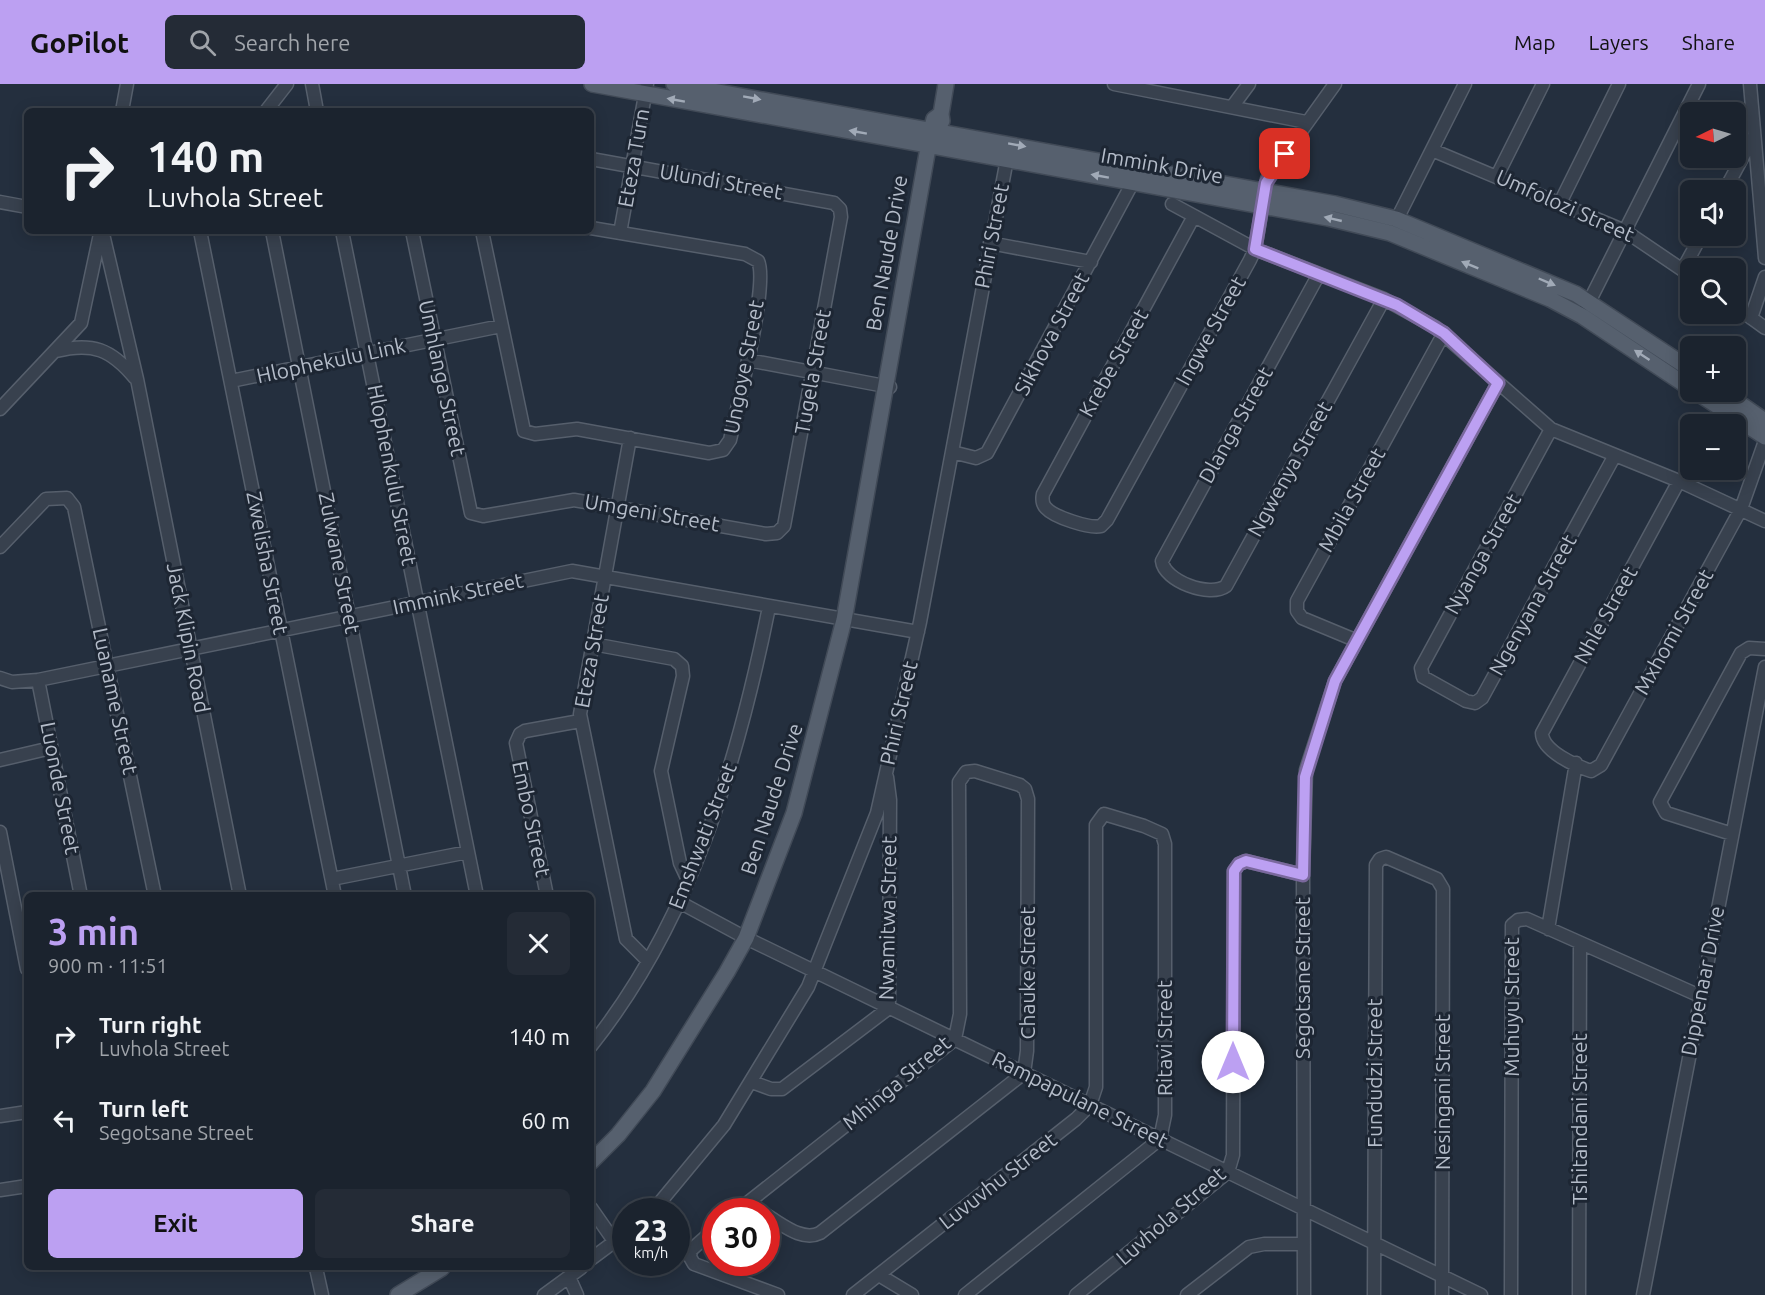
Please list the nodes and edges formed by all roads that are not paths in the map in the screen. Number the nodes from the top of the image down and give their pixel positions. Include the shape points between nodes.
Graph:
1 (127, 84) edge
2 (287, 84) edge
3 (312, 84) edge
4 (592, 84) edge
5 (674, 84) edge
6 (946, 84) edge
7 (1114, 84) edge
8 (1249, 84) edge
9 (1335, 84) edge
10 (1465, 84) edge
11 (1543, 84) edge
12 (1619, 84) edge
13 (1699, 84) edge
14 (1750, 84) edge
15 (1162, 88) edge
16 (646, 89) edge
17 (1232, 107) junction
18 (123, 108) edge
19 (268, 108) edge
20 (316, 108) edge
21 (1306, 123) junction
22 (1754, 136) junction
23 (935, 138) junction
24 (1432, 150) junction
25 (1006, 159) junction
26 (594, 160) edge
27 (632, 166) junction
28 (1497, 176) junction
29 (1730, 180) edge
30 (1133, 182) junction
31 (1263, 198) junction
32 (0, 202) edge
33 (1560, 203) junction
34 (1172, 204) dead end
35 (24, 206) edge
36 (1194, 216) junction
37 (841, 217) joint
38 (1393, 226) junction
39 (594, 229) edge
40 (1625, 231) junction
41 (620, 233) junction
42 (100, 234) edge
43 (102, 234) edge
44 (201, 234) edge
45 (273, 234) edge
46 (343, 234) edge
47 (413, 234) edge
48 (483, 234) edge
49 (990, 243) junction
50 (1255, 249) junction
51 (1765, 258) edge
52 (1091, 262) junction
53 (1680, 267) edge
54 (1319, 274) junction
55 (1765, 278) edge
56 (1384, 299) junction
57 (1589, 301) junction
58 (1746, 314) edge
59 (1582, 316) junction
60 (1751, 318) junction
61 (501, 326) junction
62 (1765, 328) edge
63 (1444, 333) junction
64 (434, 340) junction
65 (55, 351) junction
66 (367, 353) junction
67 (748, 360) junction
68 (1680, 362) edge
69 (299, 367) junction
70 (813, 372) junction
71 (137, 379) junction
72 (231, 381) junction
73 (1680, 381) edge
74 (1498, 383) junction
75 (887, 386) junction
76 (1711, 402) edge
77 (1737, 402) edge
78 (0, 409) edge
79 (1765, 421) edge
80 (1551, 429) junction
81 (630, 438) junction
82 (1765, 439) edge
83 (952, 452) junction
84 (1615, 455) junction
85 (1679, 481) junction
86 (618, 506) junction
87 (1741, 509) junction
88 (1049, 511) joint
89 (483, 516) joint
90 (1765, 521) edge
91 (784, 526) joint
92 (0, 547) edge
93 (1170, 576) joint
94 (605, 577) junction
95 (417, 603) junction
96 (769, 607) junction
97 (350, 616) junction
98 (844, 620) junction
99 (280, 630) junction
100 (918, 632) junction
101 (1355, 640) junction
102 (593, 644) junction
103 (190, 649) junction
104 (1765, 649) edge
105 (107, 664) junction
106 (1765, 667) edge
107 (0, 678) edge
108 (1425, 678) joint
109 (38, 680) junction
110 (580, 721) junction
111 (51, 748) junction
112 (1549, 748) joint
113 (0, 760) edge
114 (1576, 763) junction
115 (975, 771) joint
116 (885, 773) junction
117 (0, 832) edge
118 (1732, 834) junction
119 (468, 852) junction
120 (399, 866) junction
121 (1303, 875) junction
122 (332, 879) junction
123 (688, 880) junction
124 (1443, 889) joint
125 (80, 892) edge
126 (154, 892) edge
127 (239, 892) edge
128 (334, 892) edge
129 (404, 892) edge
130 (476, 892) edge
131 (546, 892) edge
132 (681, 903) junction
133 (1548, 929) junction
134 (746, 938) junction
135 (1580, 943) junction
136 (24, 954) edge
137 (647, 960) junction
138 (815, 972) junction
139 (1700, 996) junction
140 (890, 1008) junction
141 (594, 1040) edge
142 (955, 1040) junction
143 (1024, 1073) junction
144 (752, 1082) junction
145 (1090, 1105) junction
146 (24, 1112) edge
147 (0, 1116) edge
148 (1160, 1139) junction
149 (594, 1159) edge
150 (1228, 1172) junction
151 (24, 1186) edge
152 (0, 1190) edge
153 (664, 1198) edge
154 (755, 1198) edge
155 (1303, 1209) junction
156 (594, 1212) edge
157 (780, 1223) edge
158 (612, 1238) edge
159 (702, 1240) edge
160 (612, 1243) edge
161 (1374, 1243) junction
162 (1304, 1244) junction
163 (594, 1257) edge
164 (702, 1268) edge
165 (316, 1270) edge
166 (439, 1270) edge
167 (577, 1270) edge
168 (879, 1275) junction
169 (724, 1276) edge
170 (1442, 1276) junction
171 (568, 1277) junction
172 (322, 1295) edge
173 (398, 1295) edge
174 (544, 1295) edge
175 (577, 1295) edge
176 (778, 1295) edge
177 (853, 1295) edge
178 (912, 1295) edge
179 (965, 1295) edge
180 (1076, 1295) edge
181 (1187, 1295) edge
182 (1304, 1295) edge
183 (1374, 1295) edge
184 (1442, 1295) edge
185 (1481, 1295) edge
186 (1511, 1295) edge
187 (1579, 1295) edge
188 (1643, 1295) edge

1 - 18 street
2 - 19 street
3 - 20 street
4 - 16 main road, Immink Drive
5 -> 23 main road, Immink Drive
6 - 23 main road, Ben Naude Drive via 940,114 934,119
7 - 15 street
8 - 17 street
9 - 21 street, Ingwe Street
10 - 24 street
11 - 28 street
12 - 33 street
13 - 40 street
14 - 22 street
15 - 17 street
23 -> 16 main road, Immink Drive
16 - 27 street, Eteza Turn
17 - 21 street
21 - 31 street, Ingwe Street via 1267,179
22 - 29 street
22 - 51 street
23 - 25 main road, Immink Drive
23 -> 31 main road, Immink Drive
23 - 75 main road, Ben Naude Drive
24 - 28 street, Umfolozi Street
24 - 38 street
30 -> 25 main road, Immink Drive
25 - 49 street, Phiri Street
26 - 27 street, Ulundi Street
27 - 37 street, Ulundi Street via 834,203
27 - 41 street, Eteza Turn
28 - 33 street, Umfolozi Street
30 - 31 main road, Immink Drive
30 - 52 street, Sikhova Street
31 - 38 main road, Immink Drive
31 - 50 street, Ingwe Street
32 - 35 street
33 - 40 street, Umfolozi Street
34 - 36 street
36 - 50 street
36 - 88 street, Krebe Street via 1043,492 1043,503
37 - 70 street, Tugela Street
38 -> 57 main road, Immink Drive
59 -> 38 main road, Immink Drive
39 - 41 street, Ungoye Street
40 - 53 street, Umfolozi Street
40 - 57 street
41 - 67 street, Ungoye Street via 756,258 762,277
42 - 65 street via 81,323
43 - 71 street, Jack Klipin Road
44 - 72 street, Zwelisha Street
45 - 69 street, Zulwane Street
46 - 66 street, Hlophenkulu Street
47 - 64 street, Umhlanga Street
48 - 61 street, Ungoye Street
49 - 52 street
49 - 83 street, Phiri Street
50 - 54 street
50 - 88 street, Ingwe Street via 1104,524 1088,528
52 - 83 street, Sikhova Street via 987,453 976,458
54 - 56 street
54 - 93 street, Dlanga Street via 1165,553 1162,564
55 - 60 street
56 - 63 street
56 - 93 street, Ngwenya Street via 1226,586 1207,592
57 - 59 street
57 - 68 main road, Immink Drive
58 - 60 street
73 -> 59 main road, Immink Drive
60 - 62 street
61 - 64 street, Hlophekulu Link
61 - 81 street, Ungoye Street via 524,431 535,434 577,429
63 - 74 street
63 - 101 street, Mbila Street via 1297,601 1302,618
64 - 66 street, Hlophekulu Link
64 - 89 street, Umhlanga Street via 468,506 474,515
65 - 71 street via 98,348 119,360
65 - 78 street
66 - 69 street, Hlophekulu Link
66 - 95 street, Hlophenkulu Street
67 - 70 street
67 - 81 street, Ungoye Street via 730,440 723,450 709,453
69 - 72 street, Hlophekulu Link
69 - 97 street, Zulwane Street
70 - 75 street
70 - 91 street, Tugela Street
71 - 103 street, Jack Klipin Road
72 - 99 street, Zwelisha Street
74 - 80 street
74 - 101 street, Segotsane Street
75 - 98 main road, Ben Naude Drive
76 - 82 main road
77 - 79 main road
80 - 84 street
80 - 108 street, Nyanga Street via 1421,668
81 - 86 street, Eteza Street
82 - 87 street, Mxhomi Street
83 - 100 street, Phiri Street
84 - 85 street
84 - 108 street, Ngenyana Street via 1482,698 1475,703 1466,701
85 - 87 street
85 - 112 street, Nhle Street via 1543,730 1542,740
86 - 89 street, Umgeni Street via 570,500
86 - 91 street, Umgeni Street via 766,534 775,534
86 - 94 street, Eteza Street
87 - 90 street
87 - 114 street, Mxhomi Street via 1601,765 1591,771
92 - 105 street, Luaname Street via 46,499 66,498 74,507
94 - 95 street, Immink Street via 569,572
94 - 96 street, Immink Street
94 - 102 street, Eteza Street
95 - 97 street, Immink Street
95 - 119 street, Hlophenkulu Street
96 - 98 street, Immink Street
96 - 123 street, Emshwati Street via 731,764
97 - 99 street, Immink Street
97 - 120 street, Zulwane Street
98 - 100 street, Immink Street
98 - 134 main road, Ben Naude Drive via 804,783
99 - 103 street, Immink Street
99 - 122 street, Zwelisha Street
100 - 116 street, Phiri Street
101 - 121 street, Segotsane Street via 1335,681 1306,770
102 - 110 street, Eteza Street
102 - 123 street via 674,659 682,666 661,771 680,863
103 - 105 street, Immink Street
103 - 127 street, Jack Klipin Road
104 - 118 street via 1749,648 1741,653 1660,802 1666,813
105 - 109 street, Immink Street
105 - 126 street, Luaname Street
106 - 118 street, Dippenaar Drive
107 - 109 street, Immink Street via 12,682
109 - 111 street, Luonde Street
110 - 131 street, Embo Street via 525,731 516,743
110 - 137 street, Eteza Street via 626,939
111 - 113 street
111 - 125 street, Luonde Street
112 - 114 street, Mxhomi Street
114 - 133 street
115 - 142 street, Mhinga Street via 963,775 959,786 960,1014
115 - 143 street, Chauke Street via 1020,785 1027,792 1028,1040
116 - 138 street, Phiri Street via 877,813
116 - 140 street, Nwamitwa Street via 890,800
117 - 136 street
118 - 139 street, Dippenaar Drive
119 - 120 street
119 - 130 street, Hlophenkulu Street
120 - 122 street
120 - 129 street, Zulwane Street
121 - 150 street, Luvhola Street via 1246,861 1234,871 1233,1155
121 - 155 street, Segotsane Street
122 - 128 street, Zwelisha Street
123 - 132 street, Emshwati Street
124 - 161 street, Fundudzi Street via 1437,879 1386,857 1376,865
124 - 170 street, Nesingani Street
132 - 134 street, Rampapulane Street
132 - 137 street, Emshwati Street
133 - 135 street, Muhuyu Street
133 - 186 street, Muhuyu Street via 1524,919 1514,922 1511,929
134 - 138 street, Rampapulane Street
134 - 149 main road, Ben Naude Drive via 653,1091
135 - 139 street, Muhuyu Street
135 - 187 street, Tshitandani Street
137 - 141 street, Emshwati Street
138 - 140 street, Rampapulane Street
138 - 144 street, Phiri Street
139 - 188 street, Dippenaar Drive
140 - 142 street, Rampapulane Street
140 - 144 street, Nwamitwa Street via 782,1089
142 - 143 street, Rampapulane Street
142 - 154 street, Mhinga Street
143 - 145 street, Rampapulane Street
143 - 157 street via 820,1233 801,1234
144 - 153 street, Phiri Street via 724,1125
145 - 148 street, Rampapulane Street
145 - 148 street, Ritavi Street via 1096,1087 1096,825 1099,817 1108,814 1155,830 1165,841 1165,1115
145 - 168 street, Luvuvhu Street
146 - 147 street
148 - 150 street, Rampapulane Street
148 - 179 street
150 - 155 street, Rampapulane Street
150 - 180 street, Luvhola Street
151 - 152 street
155 - 161 street, Rampapulane Street
155 - 162 street, Segotsane Street
156 - 158 street
159 - 164 street via 691,1250 691,1260
160 - 163 street
161 - 170 street, Rampapulane Street
161 - 183 street, Fundudzi Street
162 - 181 street via 1248,1247
162 - 182 street, Segotsane Street
165 - 172 street
166 - 173 main road
167 - 171 street
168 - 177 street, Luvuvhu Street
168 - 178 street
169 - 176 street
170 - 184 street, Nesingani Street
170 - 185 street, Rampapulane Street
171 - 174 street
171 - 175 street

